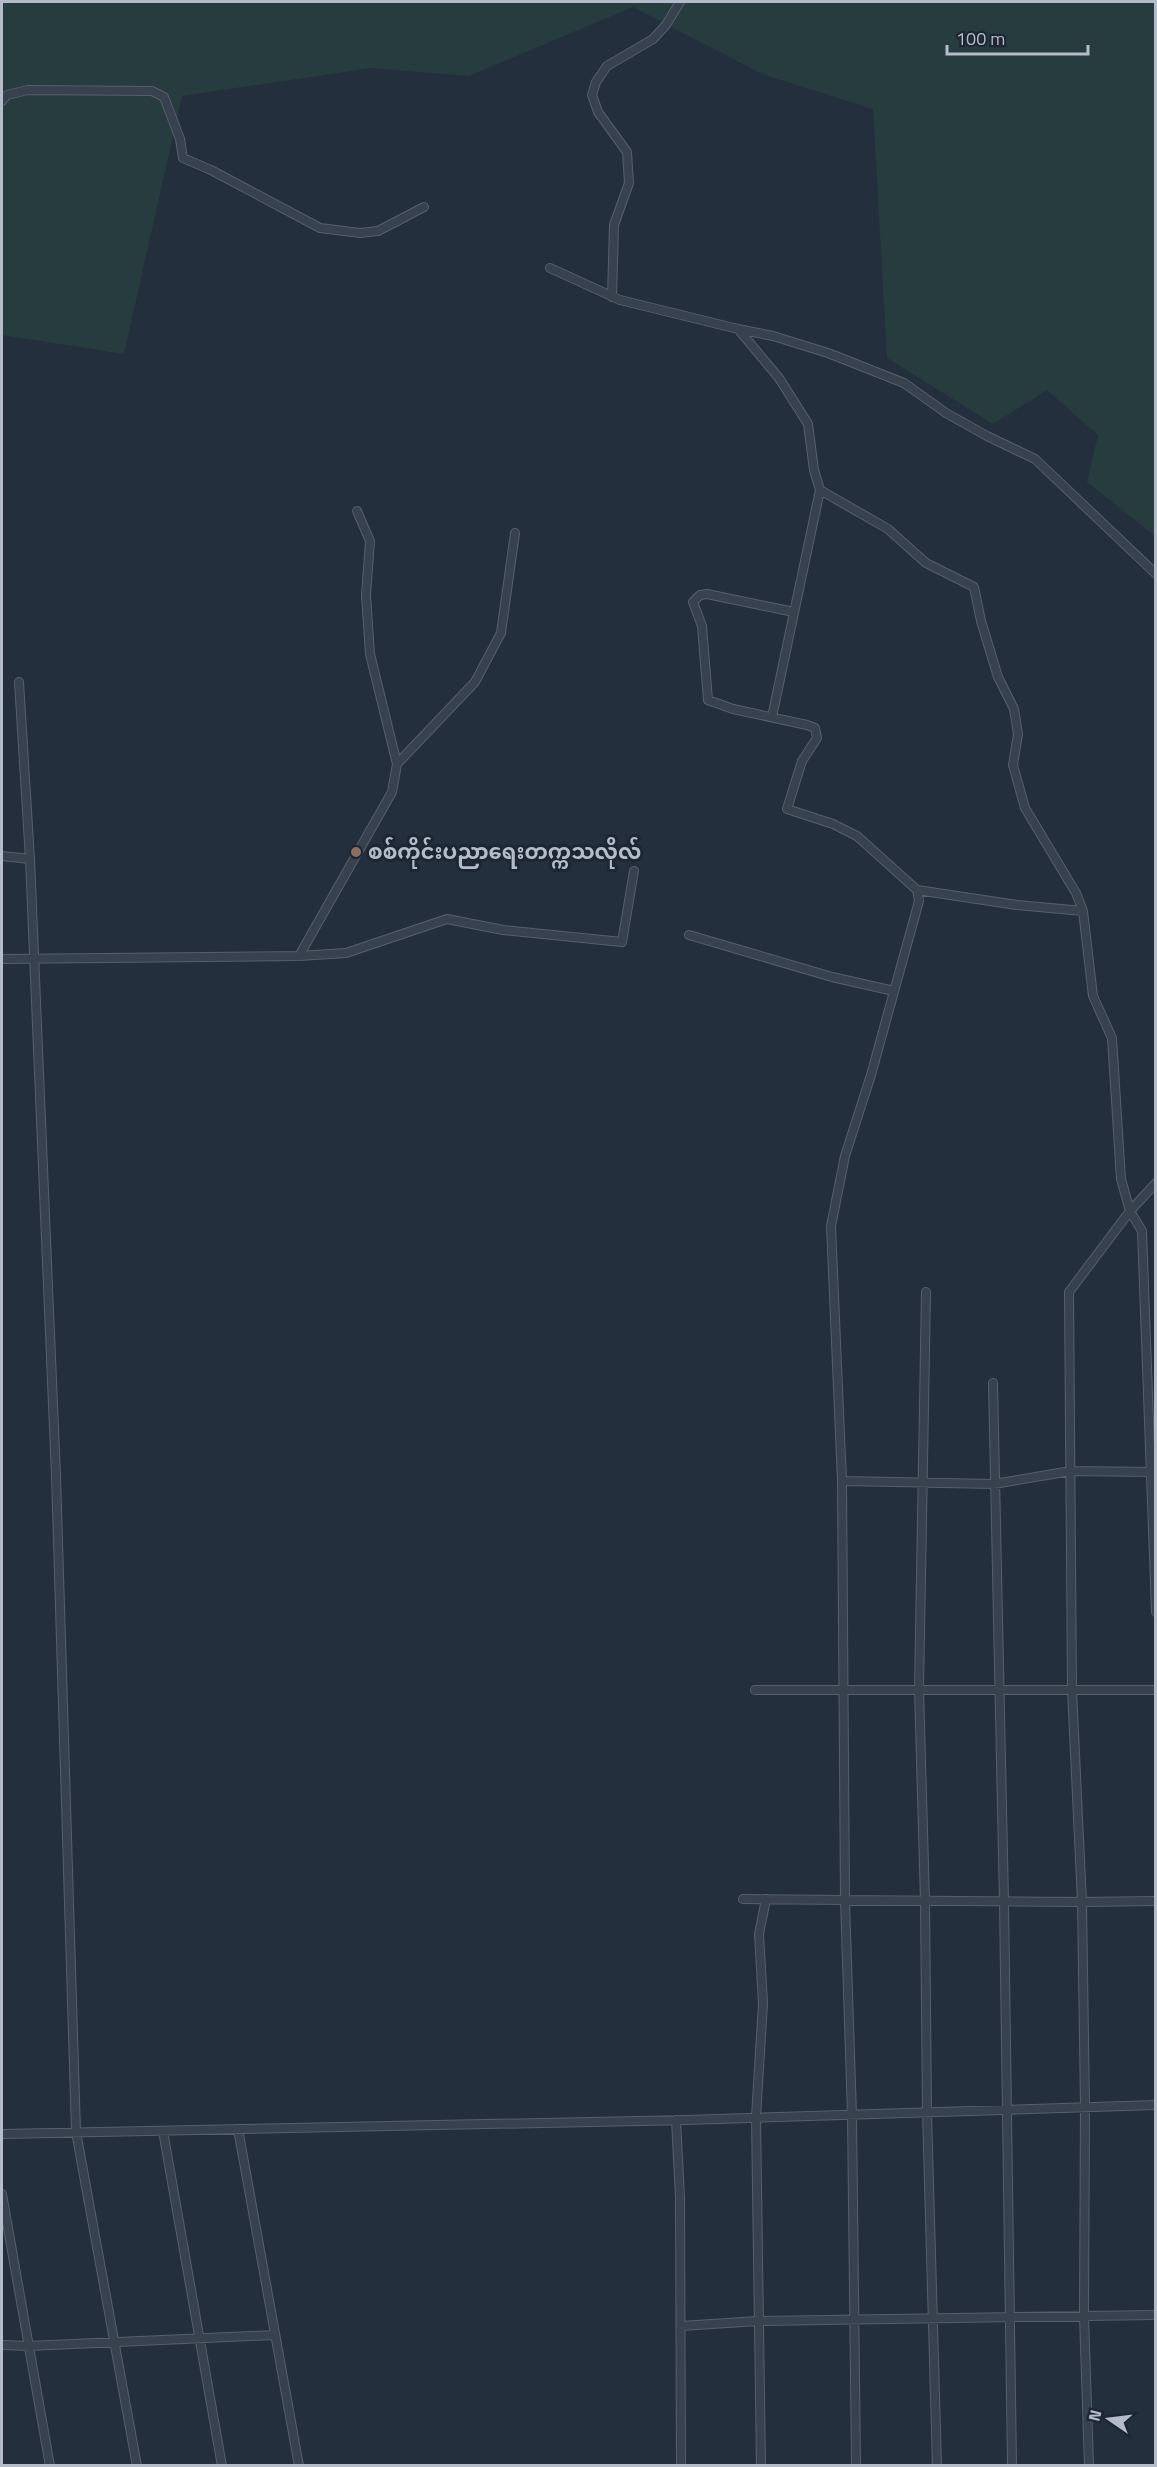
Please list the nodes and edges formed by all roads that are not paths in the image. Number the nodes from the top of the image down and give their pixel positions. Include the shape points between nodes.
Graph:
1 (680, 2) edge
2 (2, 101) edge
3 (424, 207) dead end
4 (550, 268) dead end
5 (612, 297) junction
6 (738, 329) junction
7 (820, 490) junction
8 (357, 511) dead end
9 (515, 533) dead end
10 (1155, 574) edge
11 (794, 612) junction
12 (19, 682) dead end
13 (772, 717) junction
14 (397, 764) junction
15 (2, 856) edge
16 (30, 859) junction
17 (634, 871) dead end
18 (917, 890) junction
19 (1083, 911) junction
20 (689, 935) dead end
21 (299, 956) junction
22 (34, 958) junction
23 (2, 959) edge
24 (894, 991) junction
25 (1155, 1183) edge
26 (1130, 1211) junction
27 (926, 1292) dead end
28 (993, 1383) dead end
29 (1071, 1471) junction
30 (1153, 1472) edge
31 (842, 1481) junction
32 (922, 1481) junction
33 (994, 1484) junction
34 (1155, 1612) edge
35 (756, 1690) dead end
36 (843, 1690) junction
37 (919, 1690) junction
38 (1000, 1690) junction
39 (1072, 1690) junction
40 (1155, 1690) edge
41 (743, 1899) dead end
42 (765, 1899) junction
43 (845, 1900) junction
44 (1155, 1900) edge
45 (925, 1901) junction
46 (1004, 1902) junction
47 (1082, 1902) junction
48 (1155, 2104) edge
49 (1085, 2107) junction
50 (1006, 2109) junction
51 (927, 2113) junction
52 (852, 2115) junction
53 (756, 2117) junction
54 (676, 2120) junction
55 (238, 2129) junction
56 (163, 2130) junction
57 (76, 2132) junction
58 (2, 2134) edge
59 (2, 2194) edge
60 (1155, 2315) edge
61 (1084, 2316) junction
62 (1010, 2317) junction
63 (934, 2318) junction
64 (854, 2319) junction
65 (759, 2320) junction
66 (681, 2326) junction
67 (275, 2335) junction
68 (200, 2337) junction
69 (113, 2341) junction
70 (2, 2344) edge
71 (28, 2346) junction
72 (50, 2466) edge
73 (137, 2466) edge
74 (222, 2466) edge
75 (299, 2466) edge
76 (681, 2466) edge
77 (761, 2466) edge
78 (856, 2466) edge
79 (937, 2466) edge
80 (1012, 2466) edge
81 (1089, 2466) edge

1 - 5 street via 653,39 608,66 592,95 598,112 627,152 629,183 614,225
2 - 3 street via 7,95 28,90 152,91 164,97 183,158 320,228 378,231
4 - 5 street
5 - 6 street
6 - 7 street via 779,378 808,424
6 - 10 street via 828,353 904,382 946,413 1035,459
7 - 11 street
7 - 19 street via 888,529 926,563 974,587 998,677 1014,709 1018,734 1013,765 1025,808
8 - 14 street via 370,541 366,595 370,654
9 - 14 street via 501,633 475,682
11 - 13 street
11 - 13 street via 707,594 693,602 702,626 708,700
12 - 16 street
13 - 18 street via 807,724 815,728 817,738 802,761 787,809 857,836
14 - 21 street via 392,792
15 - 16 street
16 - 22 street
17 - 21 street via 622,942 503,930 447,919 346,953
18 - 19 street
18 - 24 street via 919,901
19 - 26 street via 1094,996 1112,1038 1121,1179
20 - 24 street
21 - 22 street
22 - 23 street
22 - 57 street via 57,1476
24 - 31 street via 844,1156 831,1226
25 - 26 street
26 - 29 street via 1069,1292
26 - 30 street via 1142,1231
27 - 32 street
28 - 33 street
29 - 30 street
29 - 33 street
29 - 39 street
30 - 34 street
31 - 32 street
31 - 36 street
32 - 33 street
32 - 37 street
33 - 38 street
35 - 36 street
36 - 37 street
36 - 43 street
37 - 38 street
37 - 45 street
38 - 39 street
38 - 46 street
39 - 40 street
39 - 47 street
41 - 42 street
42 - 43 street
42 - 53 street via 759,1934 763,2003
43 - 45 street
43 - 52 street
44 - 47 street
45 - 46 street
45 - 51 street
46 - 47 street
46 - 50 street
47 - 49 street
48 - 49 street
49 - 50 street
49 - 61 street
50 - 51 street
50 - 62 street
51 - 52 street
51 - 63 street
52 - 53 street
52 - 64 street
53 - 54 street
53 - 65 street
54 - 55 street
54 - 66 street
55 - 56 street
55 - 67 street
56 - 57 street
56 - 68 street
57 - 58 street
57 - 69 street
59 - 71 street
60 - 61 street
61 - 62 street
61 - 81 street
62 - 63 street
62 - 80 street
63 - 64 street
63 - 79 street
64 - 65 street
64 - 78 street
65 - 66 street
65 - 77 street
66 - 76 street
67 - 68 street
67 - 75 street
68 - 69 street
68 - 74 street
69 - 71 street
69 - 73 street
70 - 71 street
71 - 72 street

